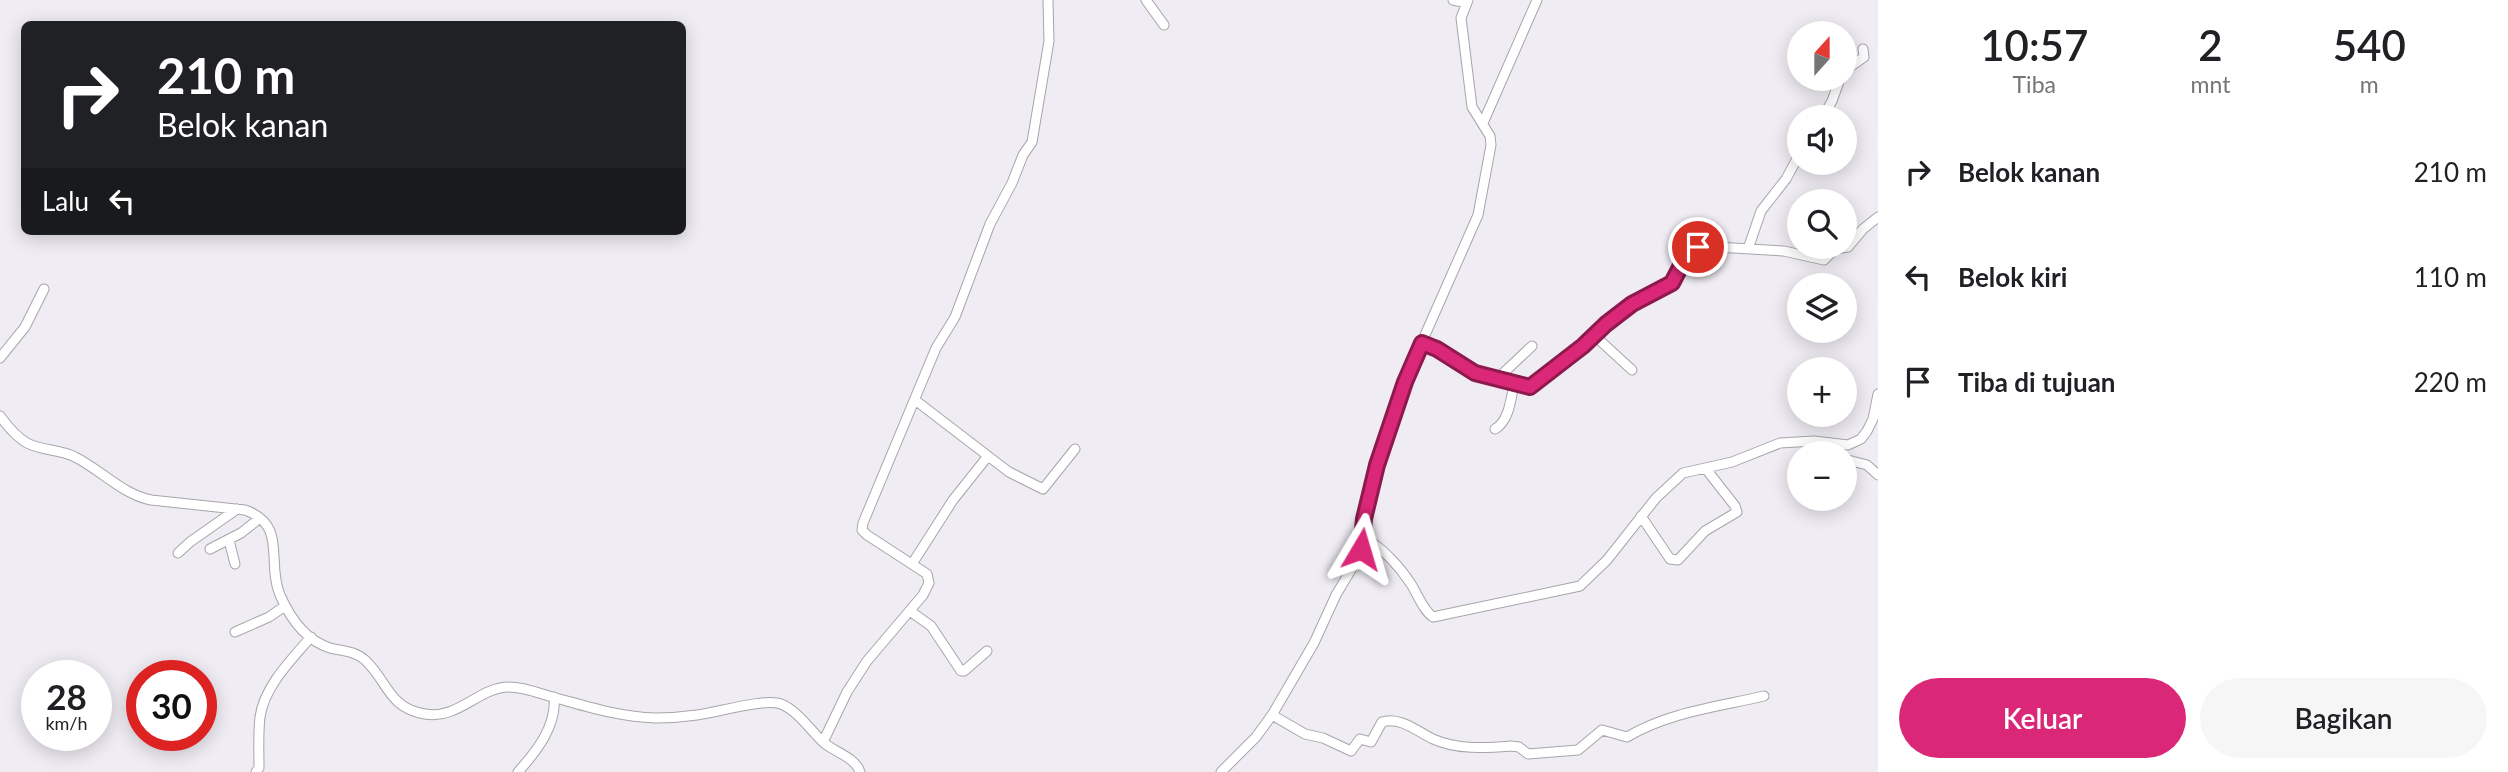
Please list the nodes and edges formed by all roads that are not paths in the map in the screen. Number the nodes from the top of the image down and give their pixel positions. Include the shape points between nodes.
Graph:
1 (1048, 0) edge
2 (1146, 0) edge
3 (1453, 0) edge
4 (1537, 0) edge
5 (1467, 1) edge
6 (1164, 25) dead end
7 (1863, 49) dead end
8 (1857, 62) edge
9 (1483, 123) junction
10 (1788, 175) edge
11 (1878, 217) edge
12 (1748, 249) junction
13 (44, 289) dead end
14 (1595, 336) junction
15 (1422, 343) junction
16 (1532, 346) dead end
17 (0, 358) edge
18 (1632, 370) dead end
19 (1497, 379) junction
20 (1514, 384) junction
21 (1878, 394) edge
22 (915, 400) junction
23 (0, 416) edge
24 (1495, 429) dead end
25 (1857, 441) edge
26 (1787, 443) edge
27 (1075, 449) dead end
28 (988, 456) junction
29 (1857, 462) edge
30 (1706, 469) junction
31 (1878, 475) edge
32 (237, 509) junction
33 (1641, 516) junction
34 (260, 518) junction
35 (1363, 537) junction
36 (229, 540) junction
37 (210, 549) dead end
38 (178, 553) dead end
39 (235, 564) dead end
40 (912, 564) junction
41 (285, 606) junction
42 (910, 611) junction
43 (235, 632) dead end
44 (310, 638) junction
45 (987, 651) dead end
46 (1764, 696) dead end
47 (554, 697) junction
48 (1272, 715) junction
49 (823, 742) junction
50 (256, 772) edge
51 (518, 772) edge
52 (860, 772) edge
53 (1221, 772) edge

1 - 22 street via 1049,41 1032,142 990,224 955,317 936,348
2 - 6 street
3 - 5 street
4 - 9 street
5 - 9 street via 1461,18 1472,107
7 - 8 street via 1864,57
9 - 15 street via 1491,145 1480,207
10 - 12 street via 1761,212
11 - 12 street via 1848,247 1835,249 1824,260
12 - 14 street via 1692,248 1672,283 1632,304
13 - 17 street via 25,327
14 - 18 street
14 - 20 street via 1530,387
15 - 19 street via 1470,371
15 - 35 street via 1377,465
16 - 19 street
19 - 20 street
20 - 24 street via 1504,421
21 - 25 street via 1873,419
22 - 28 street
22 - 40 street via 862,530
23 - 32 street via 26,442 75,457 138,497
26 - 30 street
27 - 28 street via 1043,489
28 - 40 street
29 - 31 street
30 - 33 street via 1684,473
30 - 33 street via 1737,512 1705,531 1678,560 1670,559
32 - 34 street
32 - 38 street
33 - 35 street via 1580,586 1438,617 1431,616 1404,575
34 - 36 street
34 - 41 street via 273,538 276,582
35 - 48 street via 1355,563
36 - 37 street
36 - 39 street
40 - 42 street via 929,578
41 - 43 street
41 - 44 street
42 - 45 street via 931,626 961,671
42 - 49 street via 862,669
44 - 47 street via 365,660 394,700 418,713 443,714 510,687
44 - 50 street via 265,700
46 - 48 street via 1670,717 1627,737 1602,730 1578,750 1537,754 1511,746 1458,747 1390,720 1382,722 1371,742 1358,740 1351,751 1305,734
47 - 49 street via 621,715 655,718 779,703
47 - 51 street via 548,729
48 - 53 street
49 - 52 street via 854,762

